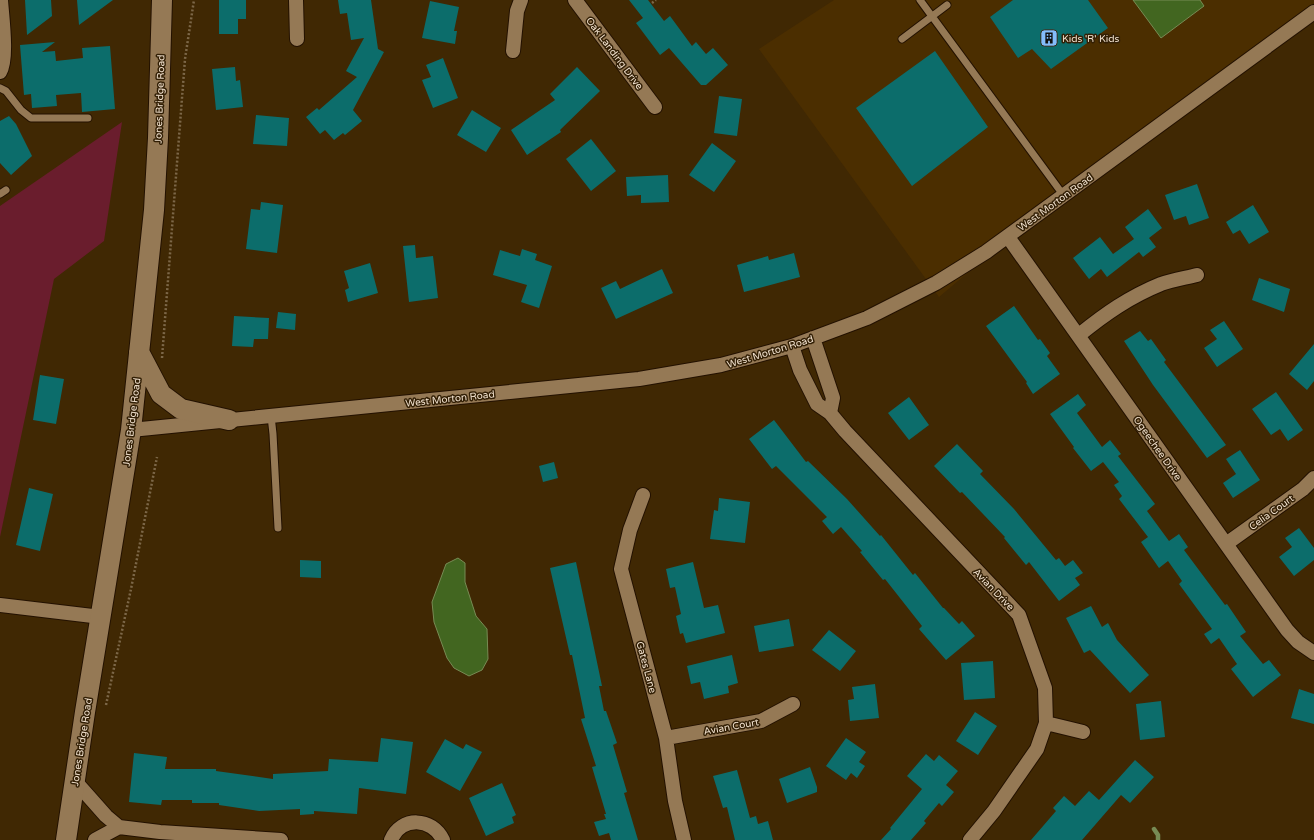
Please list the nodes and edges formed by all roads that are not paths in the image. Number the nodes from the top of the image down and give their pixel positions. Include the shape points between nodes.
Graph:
1 (2, 0) edge
2 (162, 0) edge
3 (296, 0) edge
4 (521, 0) edge
5 (575, 0) edge
6 (920, 0) edge
7 (947, 5) dead end
8 (1314, 12) edge
9 (932, 16) junction
10 (902, 38) dead end
11 (297, 39) dead end
12 (513, 51) dead end
13 (0, 72) edge
14 (0, 88) edge
15 (655, 107) dead end
16 (88, 118) dead end
17 (1064, 196) junction
18 (1008, 237) junction
19 (1197, 275) dead end
20 (1079, 335) junction
21 (813, 338) junction
22 (792, 346) junction
23 (139, 352) junction
24 (830, 413) junction
25 (271, 416) junction
26 (229, 420) junction
27 (131, 430) junction
28 (1314, 478) edge
29 (643, 496) dead end
30 (278, 528) dead end
31 (1226, 544) junction
32 (0, 604) edge
33 (102, 617) junction
34 (1314, 653) edge
35 (793, 704) dead end
36 (1046, 723) junction
37 (1082, 732) dead end
38 (666, 738) junction
39 (75, 781) junction
40 (119, 827) junction
41 (66, 840) edge
42 (95, 840) edge
43 (281, 840) edge
44 (390, 840) edge
45 (443, 840) edge
46 (684, 840) edge
47 (970, 840) edge

1 - 13 street via 4,52
2 - 23 main road, Jones Bridge Road via 154,210
3 - 11 street
4 - 12 street via 517,10
5 - 15 street, Oak Landing Drive
6 - 9 lane
7 - 9 lane
8 - 17 street, West Morton Road
9 - 10 lane
9 - 17 lane
14 - 16 lane via 6,91 31,118
17 - 18 street, West Morton Road
18 - 20 street, Ogeechee Drive
18 - 21 street, West Morton Road via 936,284 867,318
19 - 20 street via 1162,284 1130,298
20 - 31 street, Ogeechee Drive
21 - 22 street, West Morton Road
21 - 24 street via 833,398
22 - 24 street, Avian Drive via 800,370 817,404
22 - 25 street, West Morton Road via 721,365 639,379
23 - 26 main road via 161,394 181,409
23 - 27 main road, Jones Bridge Road
24 - 36 street, Avian Drive via 1019,615 1045,688
25 - 26 street, West Morton Road
25 - 30 lane
26 - 27 street, West Morton Road
27 - 33 main road, Jones Bridge Road
28 - 31 street, Celia Court via 1303,489
29 - 38 street, Gates Lane via 630,530 621,569
31 - 34 street, Ogeechee Drive via 1287,630 1298,642
32 - 33 street
33 - 39 main road, Jones Bridge Road
35 - 38 street, Avian Court via 761,721
36 - 37 street
36 - 47 street, Avian Drive via 1037,749 994,811
38 - 46 street, Gates Lane
39 - 40 street
39 - 41 main road, Jones Bridge Road
40 - 42 street
40 - 43 street
44 - 45 street via 397,830 405,824 414,822 433,827

